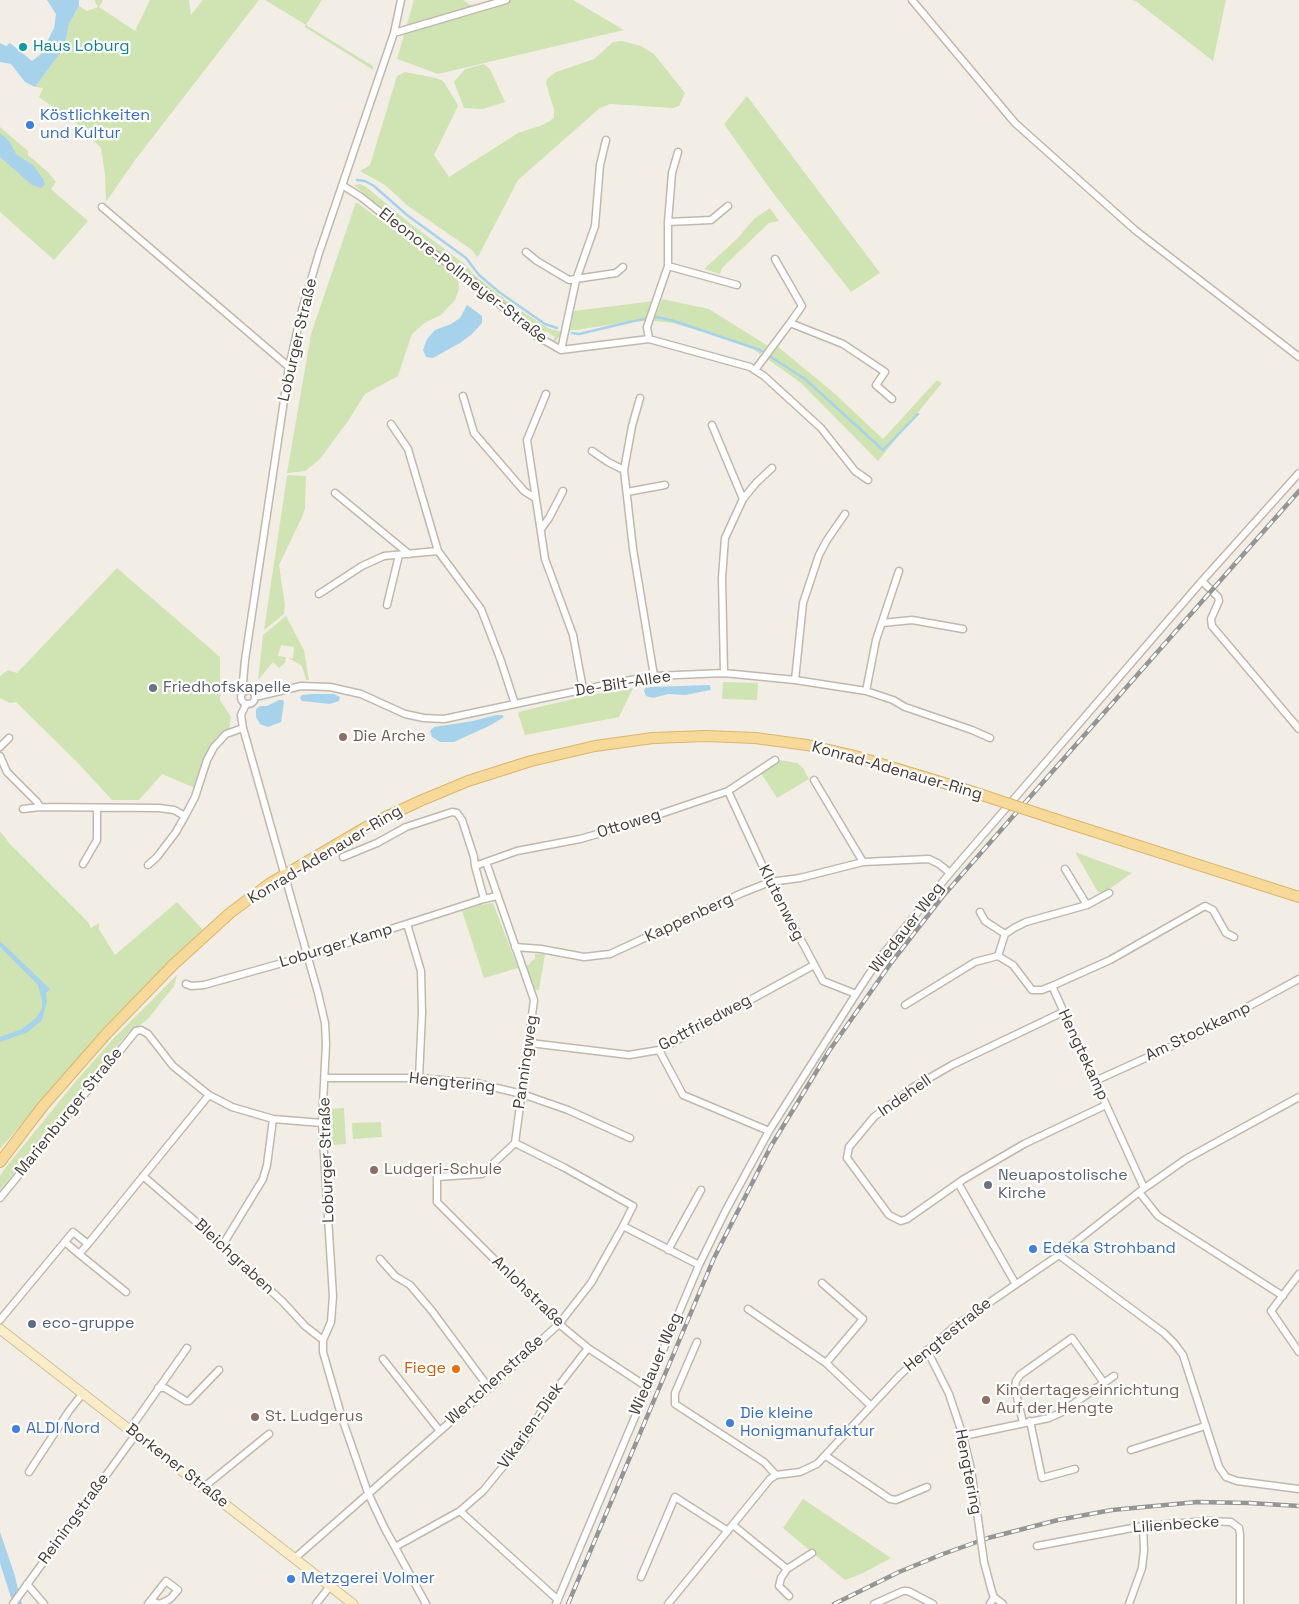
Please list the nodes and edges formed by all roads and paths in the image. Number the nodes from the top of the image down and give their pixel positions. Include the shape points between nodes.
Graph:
1 (401, 0) edge
2 (506, 0) edge
3 (912, 0) edge
4 (394, 33) junction
5 (606, 140) dead end
6 (678, 152) dead end
7 (342, 185) junction
8 (728, 206) dead end
9 (102, 207) dead end
10 (668, 222) junction
11 (526, 252) dead end
12 (775, 259) dead end
13 (624, 266) dead end
14 (668, 266) junction
15 (576, 280) junction
16 (737, 285) dead end
17 (790, 323) junction
18 (649, 339) junction
19 (561, 350) junction
20 (1299, 357) edge
21 (289, 367) junction
22 (755, 370) junction
23 (546, 394) dead end
24 (463, 396) dead end
25 (640, 398) dead end
26 (892, 399) dead end
27 (390, 424) dead end
28 (712, 425) dead end
29 (592, 451) dead end
30 (772, 468) dead end
31 (624, 470) junction
32 (1299, 473) edge
33 (868, 480) dead end
34 (665, 485) dead end
35 (563, 491) dead end
36 (627, 492) junction
37 (335, 493) dead end
38 (535, 498) junction
39 (743, 499) junction
40 (845, 514) dead end
41 (541, 529) junction
42 (438, 551) junction
43 (409, 554) junction
44 (399, 555) junction
45 (899, 571) dead end
46 (1202, 581) junction
47 (319, 594) dead end
48 (386, 605) dead end
49 (882, 623) junction
50 (963, 629) dead end
51 (724, 673) junction
52 (654, 676) junction
53 (795, 680) junction
54 (583, 688) junction
55 (246, 691) junction
56 (866, 691) junction
57 (255, 697) junction
58 (246, 704) junction
59 (515, 704) junction
60 (243, 728) junction
61 (1299, 729) edge
62 (8, 738) dead end
63 (990, 738) dead end
64 (0, 747) edge
65 (0, 756) edge
66 (775, 760) dead end
67 (814, 780) dead end
68 (728, 791) junction
69 (40, 807) junction
70 (23, 809) dead end
71 (98, 809) junction
72 (186, 816) junction
73 (343, 857) dead end
74 (486, 862) junction
75 (863, 862) junction
76 (83, 864) dead end
77 (148, 865) dead end
78 (475, 866) junction
79 (1065, 869) dead end
80 (950, 873) junction
81 (285, 875) junction
82 (770, 882) junction
83 (1108, 893) dead end
84 (497, 896) junction
85 (1299, 897) edge
86 (484, 899) junction
87 (1087, 905) junction
88 (980, 912) dead end
89 (407, 924) junction
90 (1005, 934) junction
91 (1234, 937) dead end
92 (515, 947) junction
93 (307, 956) junction
94 (998, 956) junction
95 (814, 965) junction
96 (1299, 979) edge
97 (186, 984) dead end
98 (1052, 986) junction
99 (856, 994) junction
100 (905, 1005) dead end
101 (1063, 1012) junction
102 (530, 1043) junction
103 (659, 1050) junction
104 (325, 1078) junction
105 (418, 1078) junction
106 (1095, 1081) junction
107 (210, 1094) junction
108 (522, 1094) junction
109 (1299, 1097) edge
110 (1106, 1105) junction
111 (273, 1119) junction
112 (322, 1123) junction
113 (769, 1131) junction
114 (630, 1138) dead end
115 (515, 1144) junction
116 (0, 1162) edge
117 (143, 1176) junction
118 (958, 1183) junction
119 (701, 1190) dead end
120 (1142, 1190) junction
121 (0, 1198) edge
122 (622, 1226) junction
123 (64, 1242) junction
124 (88, 1244) junction
125 (222, 1246) junction
126 (668, 1250) junction
127 (79, 1254) junction
128 (1058, 1255) junction
129 (380, 1258) dead end
130 (698, 1265) junction
131 (1299, 1274) edge
132 (822, 1283) dead end
133 (1015, 1283) junction
134 (126, 1292) dead end
135 (1283, 1296) junction
136 (748, 1309) dead end
137 (0, 1320) edge
138 (558, 1324) junction
139 (0, 1330) edge
140 (323, 1340) junction
141 (697, 1342) dead end
142 (187, 1348) dead end
143 (588, 1348) junction
144 (927, 1350) junction
145 (1299, 1352) edge
146 (383, 1359) dead end
147 (826, 1363) junction
148 (219, 1370) dead end
149 (1114, 1376) dead end
150 (1104, 1383) junction
151 (647, 1387) junction
152 (158, 1388) junction
153 (489, 1388) junction
154 (83, 1393) junction
155 (870, 1405) junction
156 (1026, 1422) junction
157 (1205, 1426) junction
158 (439, 1430) junction
159 (133, 1431) junction
160 (269, 1434) dead end
161 (963, 1436) junction
162 (1131, 1450) dead end
163 (826, 1456) junction
164 (1075, 1469) dead end
165 (29, 1472) dead end
166 (776, 1475) junction
167 (927, 1487) dead end
168 (204, 1488) junction
169 (1299, 1489) edge
170 (368, 1493) junction
171 (460, 1511) junction
172 (733, 1525) junction
173 (1143, 1526) junction
174 (728, 1531) junction
175 (1037, 1546) dead end
176 (395, 1547) junction
177 (812, 1553) dead end
178 (295, 1558) junction
179 (787, 1569) junction
180 (641, 1577) dead end
181 (27, 1584) junction
182 (330, 1586) junction
183 (789, 1596) dead end
184 (994, 1597) junction
185 (557, 1602) edge
186 (13, 1604) edge
187 (44, 1604) edge
188 (316, 1604) edge
189 (354, 1604) edge
190 (426, 1604) edge
191 (668, 1604) edge
192 (874, 1604) edge
193 (933, 1604) edge
194 (990, 1604) edge
195 (1003, 1604) edge
196 (1128, 1604) edge
197 (1240, 1604) edge

1 - 4 street, Loburger Straße
2 - 4 street
3 - 20 street via 1015,123 1135,230
4 - 7 street, Loburger Straße
5 - 15 street via 600,165 595,226
6 - 10 street via 672,173
7 - 19 street, Eleonore-Pollmeyer-Straße via 480,287 535,335
7 - 21 street, Loburger Straße via 302,310
8 - 10 street via 711,220
9 - 21 street
10 - 14 street
11 - 15 street via 569,280
12 - 17 street via 802,306
13 - 15 street via 616,273
14 - 16 street
14 - 18 street via 647,327
15 - 19 street
17 - 22 street
17 - 26 street via 843,344 885,372 876,385
18 - 19 street, Eleonore-Pollmeyer-Straße
18 - 22 street, Eleonore-Pollmeyer-Straße
21 - 55 street, Loburger Straße via 245,660 243,682
22 - 33 street, Eleonore-Pollmeyer-Straße via 821,428 855,471
23 - 38 street via 527,440
24 - 38 street via 474,433 524,491
25 - 31 street
27 - 42 street via 408,449
28 - 39 street
29 - 31 street
30 - 39 street
31 - 36 street
32 - 46 street, Wiedauer Weg
34 - 36 street
35 - 41 street
36 - 52 street
37 - 43 street
38 - 41 street
39 - 51 street via 725,538 722,578
40 - 53 street via 819,554 803,603
41 - 54 street via 545,560 573,635
42 - 43 street
42 - 59 street via 481,609
43 - 44 street
44 - 47 street via 384,556 362,566
44 - 48 street
45 - 49 street
46 - 61 street via 1218,597 1211,619 1216,633
46 - 80 street, Wiedauer Weg
49 - 50 street via 912,620
49 - 56 street
51 - 52 street, De-Bilt-Allee
51 - 53 street, De-Bilt-Allee
52 - 54 street, De-Bilt-Allee
53 - 56 street, De-Bilt-Allee
54 - 59 street, De-Bilt-Allee
55 - 57 street
55 - 58 street via 241,698
56 - 63 street, De-Bilt-Allee
57 - 58 street
57 - 59 street, De-Bilt-Allee via 301,686 330,687 361,694 405,714 434,719 455,718
58 - 60 street, Loburger Straße via 241,715
60 - 72 street via 226,734 214,747
60 - 81 street, Loburger Straße
62 - 64 street
65 - 69 street via 7,772
66 - 68 street, Ottoweg
67 - 75 street
68 - 74 street, Ottoweg via 619,828 517,851
68 - 82 street, Klutenweg
69 - 70 street
69 - 71 street
71 - 72 street via 159,808
71 - 76 street via 97,840
72 - 77 street
73 - 78 street via 406,827 452,812 462,820
74 - 78 street, Ottoweg
74 - 84 street, Panningweg
75 - 80 street, Kappenberg via 929,859
75 - 82 street, Kappenberg
78 - 86 street
79 - 87 street
80 - 99 street, Wiedauer Weg via 879,959
81 - 85 main road, Konrad-Adenauer-Ring, bridge via 374,822 412,804 530,761 636,740 706,736 785,742 855,756
81 - 93 street, Loburger Straße
81 - 116 main road, Konrad-Adenauer-Ring via 225,918 151,987 70,1075
82 - 92 street, Kappenberg via 610,954 584,956
82 - 95 street, Klutenweg
83 - 87 street
84 - 86 street
84 - 92 street, Panningweg
86 - 89 street, Loburger Kamp
87 - 90 street via 1026,922
88 - 90 street via 985,921
89 - 93 street, Loburger Kamp
89 - 105 street via 421,971
90 - 94 street
91 - 98 street via 1226,933 1213,910 1205,906 1110,960
92 - 102 street, Panningweg via 534,1000
93 - 97 street, Loburger Kamp via 204,985
93 - 104 street, Loburger Straße via 325,1023
94 - 98 street via 1013,965 1032,990
94 - 100 street via 975,962
95 - 99 street, Klutenweg via 823,981
95 - 103 street, Gottfriedweg
96 - 106 street, Am Stockkamp via 1192,1037
98 - 101 street, Hengtekamp
99 - 113 street, Wiedauer Weg
101 - 106 street, Hengtekamp
101 - 118 street, Indehell via 952,1065 912,1088 874,1117 848,1147 850,1163 889,1215 901,1221
102 - 103 street, Gottfriedweg via 629,1055
102 - 108 street, Panningweg
103 - 113 street via 683,1095
104 - 105 street, Hengtering
104 - 112 street, Loburger Straße
105 - 108 street, Hengtering via 476,1083
106 - 110 street, Hengtekamp
107 - 111 street via 232,1107
107 - 117 street
107 - 121 street, Marienburger Straße via 173,1066 148,1034 141,1030 132,1034
108 - 114 street, Hengtering via 568,1110
108 - 115 street, Panningweg
109 - 120 street, Hengtestraße via 1186,1159
110 - 118 street via 1024,1144
110 - 120 street, Hengtekamp
111 - 112 street
111 - 125 street via 263,1179
112 - 140 street, Loburger Straße via 334,1296 331,1322
113 - 130 street, Wiedauer Weg
115 - 122 street, Wertchenstraße via 633,1206
115 - 138 street, Anlohstraße via 482,1174 437,1177 437,1202
117 - 124 street
117 - 125 street, Bleichgraben
118 - 133 street
119 - 126 street
120 - 128 street, Hengtestraße
120 - 135 street, Hengtekamp via 1158,1216
122 - 126 street
122 - 138 street, Wertchenstraße via 591,1283
123 - 124 street via 73,1232
123 - 127 street
123 - 137 street
124 - 127 street
125 - 140 street, Bleichgraben via 283,1302 304,1326
126 - 130 street
127 - 134 street
128 - 133 street, Hengtestraße
128 - 157 street via 1174,1343 1182,1355
129 - 153 street via 395,1276 410,1285 432,1311
130 - 151 street, Wiedauer Weg
131 - 135 street
132 - 147 street via 863,1319
133 - 144 street, Hengtestraße via 960,1321
135 - 145 street via 1271,1311
136 - 147 street
138 - 143 street, Anlohstraße
138 - 153 street, Wertchenstraße
139 - 154 street, Borkener Straße
140 - 170 street, Loburger Straße via 332,1386
141 - 166 street via 675,1393 675,1404 764,1462
142 - 152 street, Reiningstraße
143 - 151 street, Anlohstraße
143 - 171 street, Vikarien-Diek via 550,1397 524,1442 483,1491
144 - 155 street, Hengtestraße
144 - 161 street, Hengtering via 949,1394
146 - 158 street, Wertchenstraße
147 - 155 street
148 - 152 street via 189,1401 165,1388
149 - 150 street
150 - 156 street via 1060,1413
150 - 156 street via 1072,1338 1016,1381 1015,1388
151 - 185 street, Wiedauer Weg
152 - 159 street, Reiningstraße
153 - 158 street, Wertchenstraße
154 - 159 street, Borkener Straße
154 - 165 street
155 - 163 street, Hengtestraße
156 - 161 street
156 - 164 street via 1042,1478
157 - 162 street
157 - 169 street via 1218,1467 1226,1477
158 - 170 street, Wertchenstraße
159 - 168 street, Borkener Straße
159 - 181 street, Reiningstraße
160 - 168 street
161 - 184 street, Hengtering, bridge via 984,1562
163 - 166 street, Hengtestraße via 808,1470
163 - 167 street via 890,1499
166 - 172 street
168 - 178 street, Borkener Straße
170 - 176 street, Loburger Straße
170 - 178 street, Wertchenstraße
171 - 176 street, Vikarien-Diek
171 - 185 street
172 - 174 street
172 - 179 street
173 - 175 street, Lilienbecke
173 - 196 street via 1142,1568
173 - 197 street, Lilienbecke via 1209,1521 1235,1524 1240,1534
174 - 180 street via 675,1497
174 - 191 street
176 - 190 street, Loburger Straße
177 - 179 street
178 - 182 street, Borkener Straße
179 - 183 street via 779,1586
181 - 186 street, Reiningstraße
181 - 187 street
182 - 188 street
182 - 189 street, Borkener Straße
184 - 194 street
184 - 195 street
192 - 193 street via 908,1591

